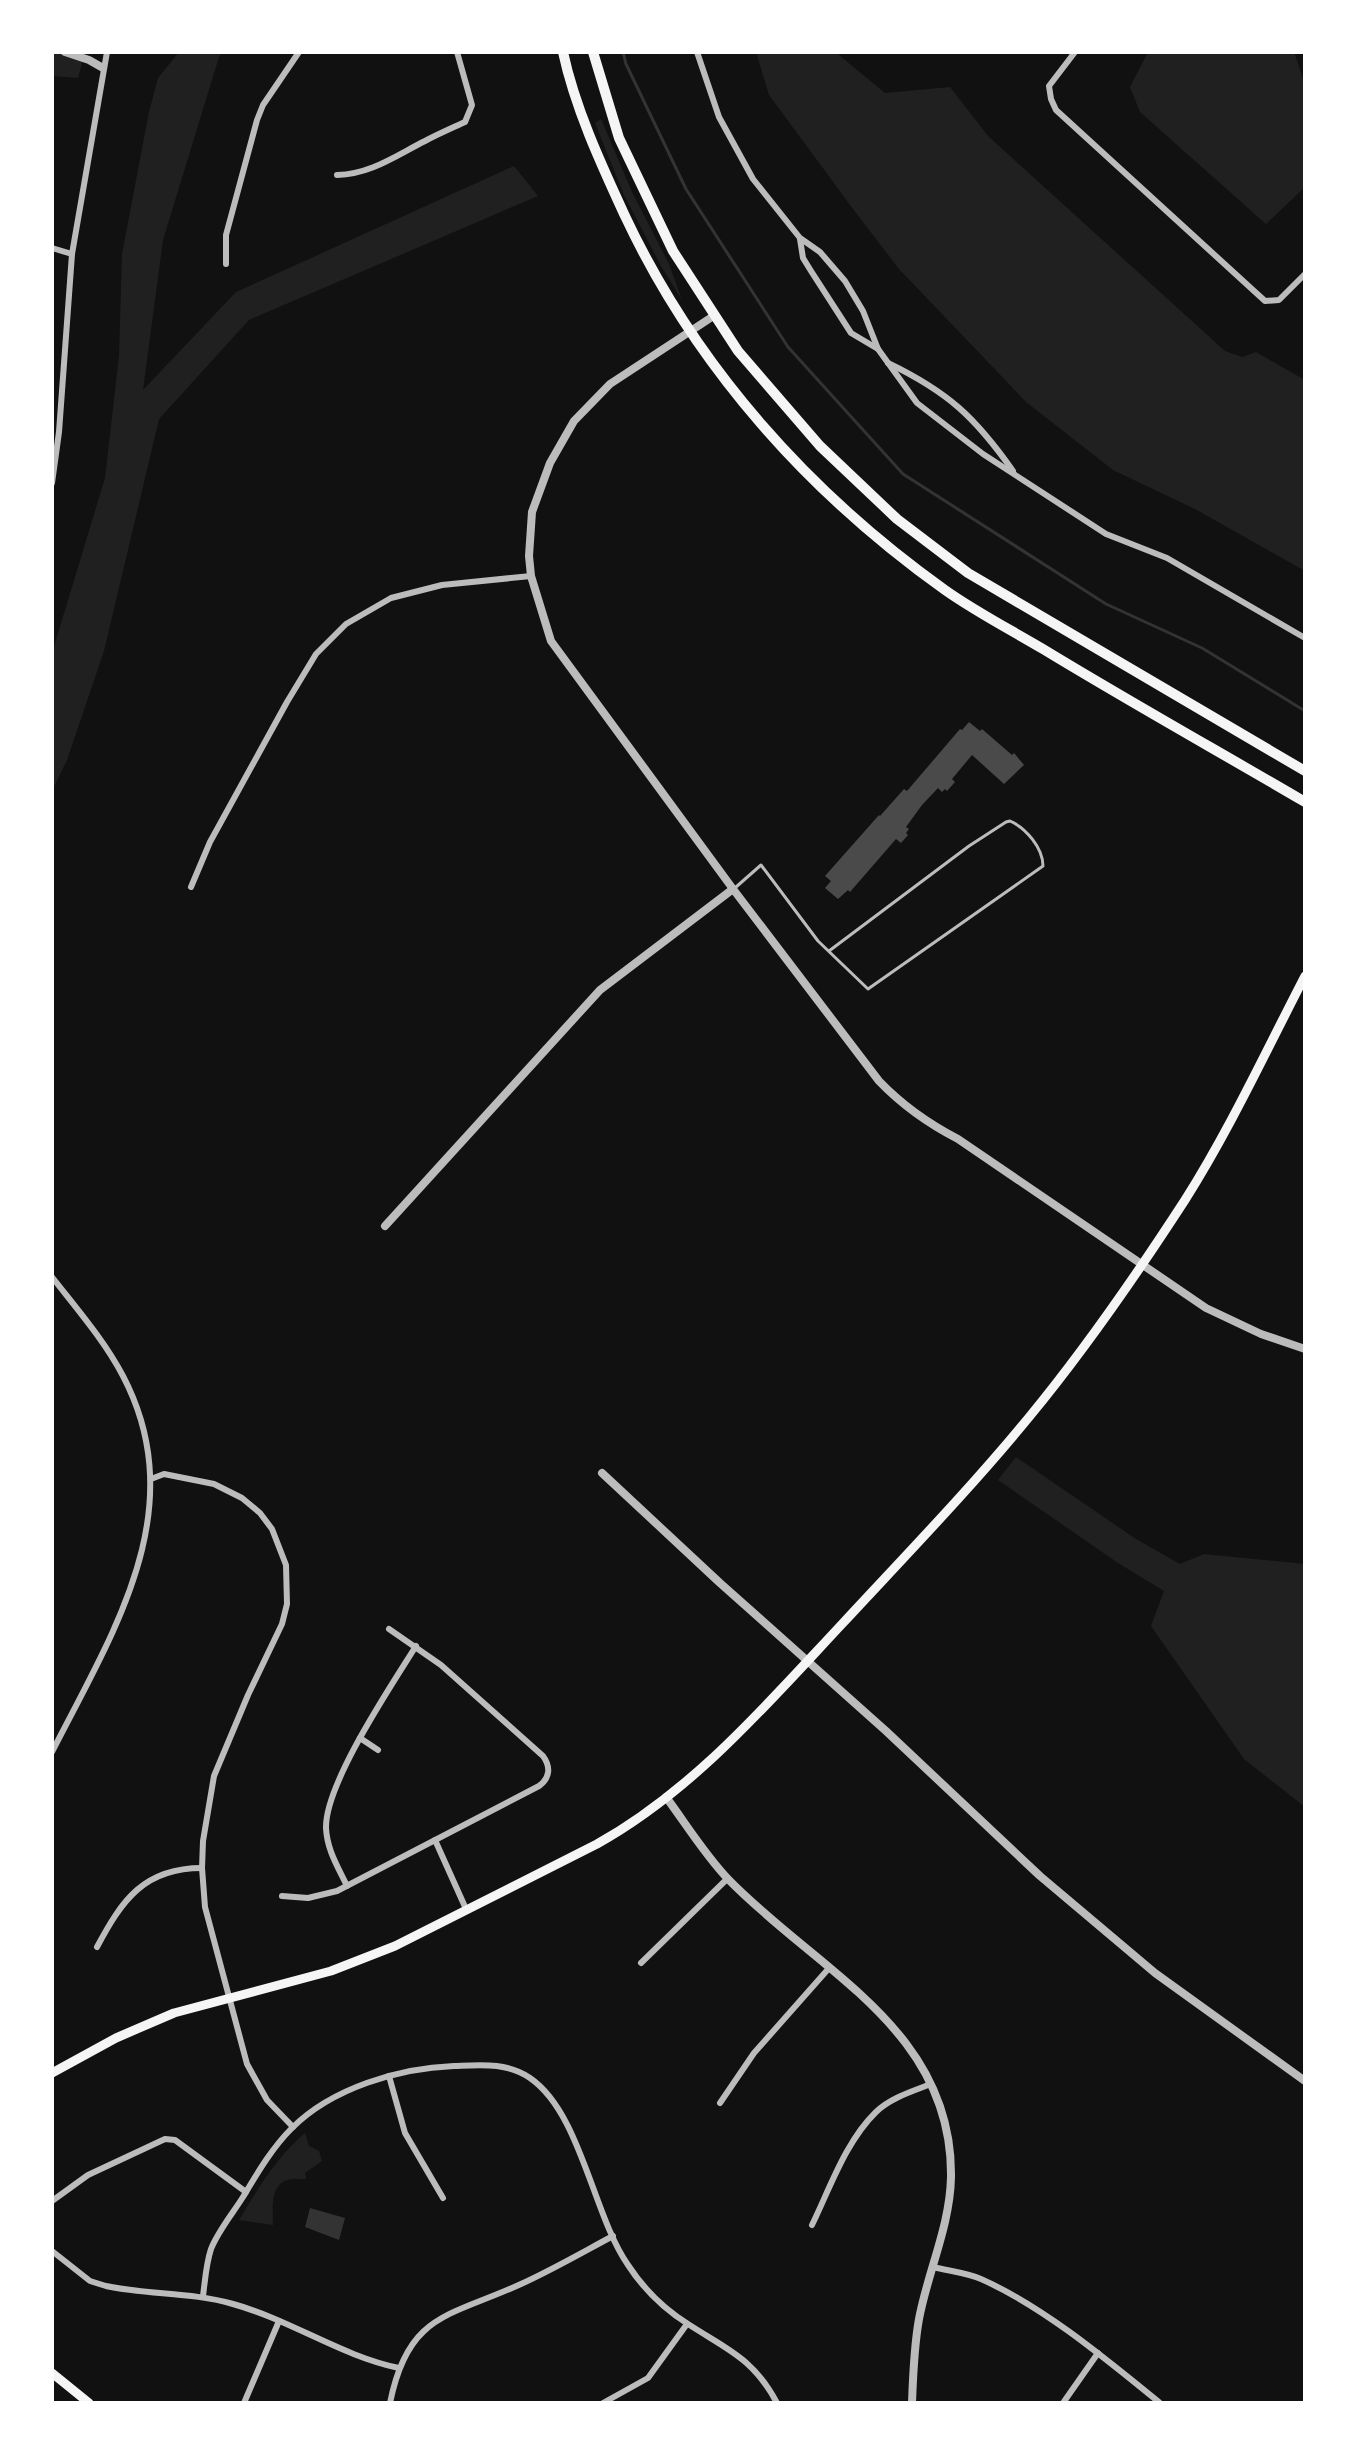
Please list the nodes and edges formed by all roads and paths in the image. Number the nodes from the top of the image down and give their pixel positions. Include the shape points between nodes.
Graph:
1 (65, 52) edge
2 (107, 52) edge
3 (299, 52) edge
4 (457, 52) edge
5 (563, 52) edge
6 (593, 52) edge
7 (697, 52) edge
8 (1075, 52) edge
9 (103, 68) junction
10 (337, 175) dead end
11 (800, 238) junction
12 (52, 248) edge
13 (72, 254) junction
14 (226, 264) dead end
15 (1305, 274) edge
16 (715, 315) junction
17 (688, 331) junction
18 (878, 349) junction
19 (887, 362) junction
20 (1015, 474) junction
21 (52, 483) edge
22 (531, 576) junction
23 (1305, 638) edge
24 (1305, 771) edge
25 (1305, 802) edge
26 (191, 887) dead end
27 (733, 889) junction
28 (829, 951) junction
29 (1305, 976) edge
30 (385, 1226) dead end
31 (1141, 1264) junction
32 (52, 1277) edge
33 (1305, 1349) edge
34 (602, 1473) dead end
35 (151, 1479) junction
36 (389, 1629) dead end
37 (416, 1646) junction
38 (807, 1662) junction
39 (360, 1738) junction
40 (378, 1750) dead end
41 (52, 1752) edge
42 (666, 1797) junction
43 (435, 1840) junction
44 (202, 1868) junction
45 (728, 1878) junction
46 (347, 1886) junction
47 (282, 1896) dead end
48 (466, 1909) junction
49 (97, 1947) dead end
50 (641, 1963) dead end
51 (830, 1967) junction
52 (230, 1998) junction
53 (52, 2073) edge
54 (389, 2076) junction
55 (1305, 2081) edge
56 (931, 2084) junction
57 (720, 2103) dead end
58 (293, 2127) junction
59 (246, 2192) junction
60 (443, 2198) dead end
61 (52, 2201) edge
62 (812, 2225) dead end
63 (613, 2236) junction
64 (52, 2251) edge
65 (933, 2267) junction
66 (203, 2296) junction
67 (279, 2321) junction
68 (687, 2324) junction
69 (1098, 2353) junction
70 (399, 2368) junction
71 (52, 2373) edge
72 (89, 2403) edge
73 (244, 2403) edge
74 (390, 2403) edge
75 (603, 2403) edge
76 (777, 2403) edge
77 (912, 2403) edge
78 (1063, 2403) edge
79 (1160, 2403) edge

1 - 9 street
2 - 9 street
3 - 14 street via 257,120 226,235
4 - 10 street via 472,105 465,122 384,165
5 - 17 main road via 607,177 646,261
6 - 16 main road via 619,138 673,251
7 - 11 street via 719,117 753,179
8 - 15 street via 1049,86 1056,110 1265,301 1279,300
9 - 13 street
11 - 18 street via 845,281
11 - 18 street via 803,258 851,333
12 - 13 street
13 - 21 street
16 - 17 street
16 - 24 main road via 738,351 820,446 897,519 968,573
17 - 22 street via 610,384 564,435 532,512
17 - 25 main road via 742,403 805,473 871,533 934,581
18 - 19 street
19 - 20 street via 917,403
19 - 20 street via 932,385 962,409
20 - 23 street via 1106,534 1167,558
22 - 26 street via 442,585 391,598 346,624 316,654 287,702
22 - 27 street via 551,641
27 - 28 lane via 761,865
27 - 30 street via 600,990
27 - 31 street via 895,1097
28 - 28 lane via 868,989 1043,866 1041,853 1017,823 1006,822
29 - 31 main road via 1231,1120
31 - 33 street via 1206,1308
31 - 38 main road via 990,1464
32 - 35 street via 105,1346 127,1385
34 - 38 street
35 - 41 street via 141,1559 106,1645
35 - 44 street via 164,1474 214,1484 242,1498 272,1529 288,1577 282,1624 214,1776
36 - 37 street
37 - 39 street
37 - 43 street via 543,1756 549,1767 542,1783
38 - 42 main road
38 - 55 street via 1040,1876 1155,1973
39 - 40 street
39 - 46 street via 327,1815 328,1846
42 - 45 street
42 - 48 main road via 625,1829
43 - 46 street
43 - 48 street
44 - 49 street via 167,1872 136,1889
44 - 52 street via 205,1907
45 - 50 street
45 - 51 street
46 - 47 street via 318,1897
48 - 52 main road via 331,1971
51 - 56 street via 901,2034
51 - 57 street via 767,2037
52 - 53 main road via 174,2013
52 - 58 street via 254,2079
54 - 58 street via 346,2092
54 - 60 street via 405,2133
54 - 63 street via 439,2066 483,2065 513,2069 532,2079 562,2117
56 - 62 street via 875,2113 854,2140
56 - 65 street via 946,2123 951,2177
58 - 59 street
59 - 61 street via 175,2140 165,2139 88,2175
59 - 66 street via 212,2246
63 - 68 street via 641,2285
63 - 70 street via 436,2320 413,2341
64 - 66 street via 90,2281 106,2286
65 - 69 street via 1006,2291
65 - 77 street via 919,2318
66 - 67 street
67 - 70 street
67 - 73 street
68 - 75 street via 648,2378
68 - 76 street via 748,2364
69 - 78 street
69 - 79 street
70 - 74 street
71 - 72 main road

